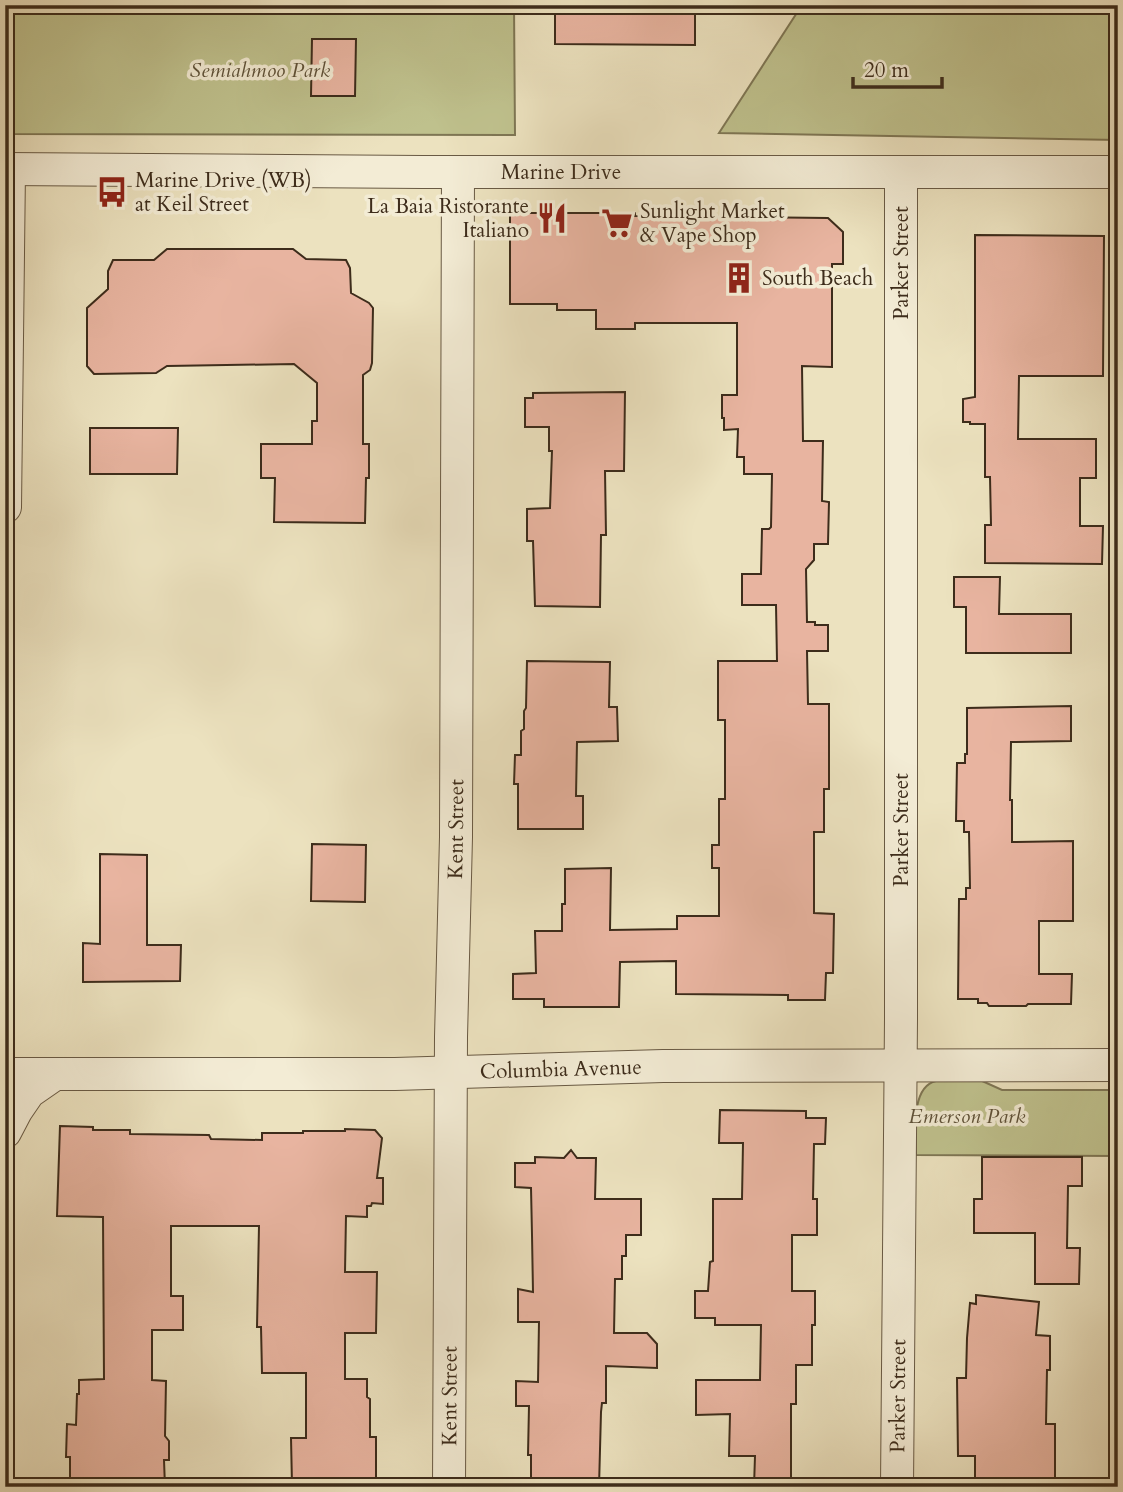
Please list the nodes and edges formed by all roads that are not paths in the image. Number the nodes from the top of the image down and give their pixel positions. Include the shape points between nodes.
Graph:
1 (7, 169) edge
2 (458, 172) junction
3 (1118, 172) edge
4 (901, 173) junction
5 (5, 507) edge
6 (901, 1065) junction
7 (1118, 1065) edge
8 (451, 1073) junction
9 (5, 1074) edge
10 (55, 1074) junction
11 (5, 1132) edge
12 (449, 1487) edge
13 (897, 1487) edge

1 - 2 street, Marine Drive
1 - 5 street
2 - 4 street, Marine Drive
2 - 8 street, Kent Street
3 - 4 street, Marine Drive
4 - 6 street, Parker Street
6 - 7 street, Columbia Avenue
6 - 8 street, Columbia Avenue
6 - 13 street, Parker Street
8 - 10 street, Columbia Avenue
8 - 12 street, Kent Street
9 - 10 street, Columbia Avenue
10 - 11 street via 29,1092

